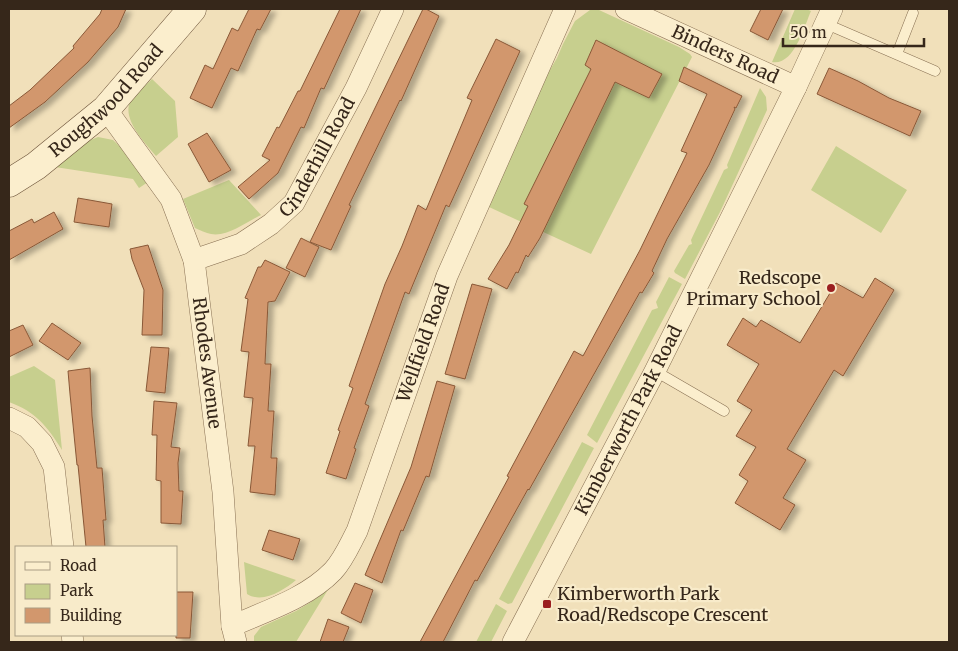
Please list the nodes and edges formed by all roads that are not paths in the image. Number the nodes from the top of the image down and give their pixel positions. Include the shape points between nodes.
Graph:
1 (192, 9) edge
2 (393, 9) edge
3 (565, 9) edge
4 (626, 9) edge
5 (913, 13) dead end
6 (828, 16) edge
7 (897, 54) junction
8 (935, 71) dead end
9 (796, 87) junction
10 (106, 109) junction
11 (9, 183) edge
12 (194, 260) junction
13 (655, 371) junction
14 (724, 410) dead end
15 (9, 418) edge
16 (63, 546) edge
17 (234, 634) edge
18 (513, 642) edge

1 - 10 street, Roughwood Road
2 - 12 street, Cinderhill Road via 356,88 294,203 271,224 241,244
3 - 17 street, Wellfield Road via 447,276 347,551 334,570 313,588
4 - 9 street, Binders Road
5 - 7 lane
6 - 7 lane
6 - 9 street, Kimberworth Park Road
7 - 8 lane
9 - 13 street, Kimberworth Park Road
10 - 11 street, Roughwood Road via 36,166
10 - 12 street, Rhodes Avenue via 171,199
12 - 17 street, Rhodes Avenue via 223,492
13 - 14 lane
13 - 18 street, Kimberworth Park Road
15 - 16 street via 27,427 42,443 54,466

